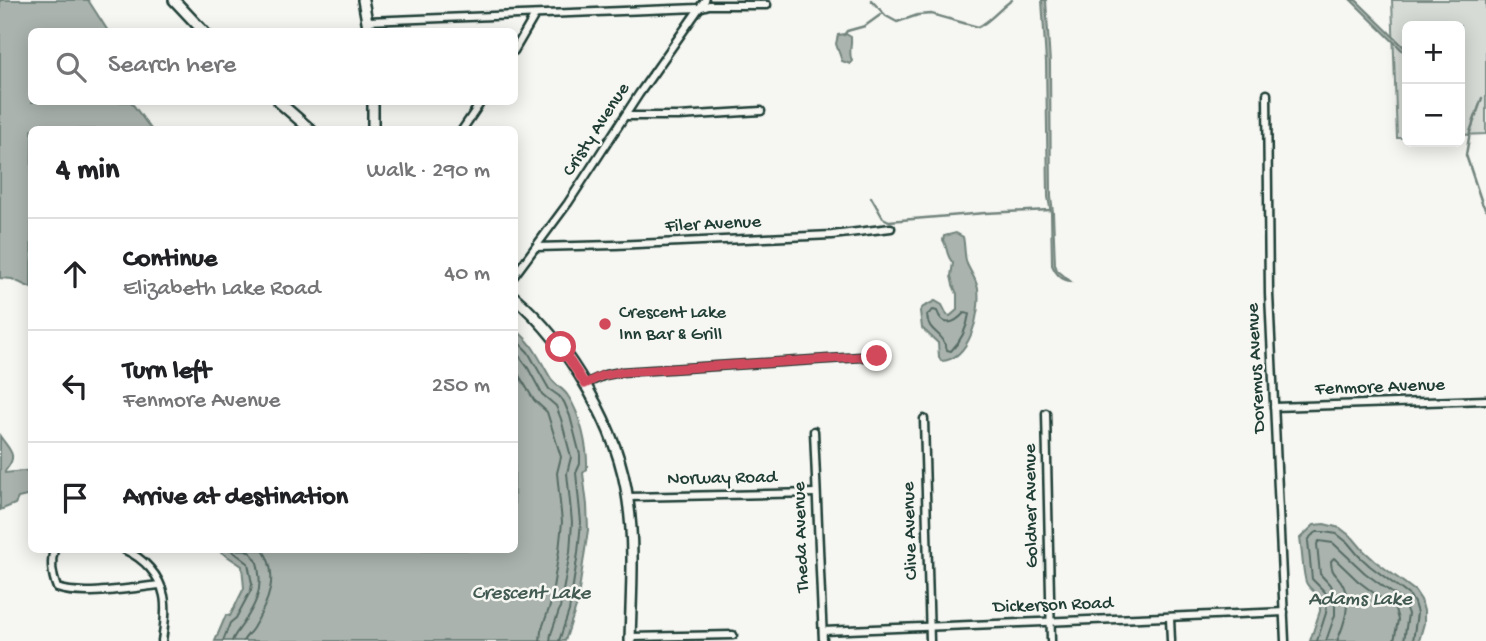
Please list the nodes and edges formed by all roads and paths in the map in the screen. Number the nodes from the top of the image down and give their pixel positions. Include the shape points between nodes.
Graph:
1 (174, 0) edge
2 (363, 0) edge
3 (705, 0) edge
4 (767, 5) dead end
5 (699, 8) junction
6 (535, 15) junction
7 (368, 21) junction
8 (200, 28) edge
9 (369, 28) edge
10 (518, 44) edge
11 (1266, 94) dead end
12 (282, 105) edge
13 (373, 105) edge
14 (479, 105) edge
15 (761, 111) dead end
16 (625, 116) junction
17 (306, 126) edge
18 (373, 126) edge
19 (465, 126) edge
20 (891, 228) dead end
21 (536, 247) junction
22 (518, 271) edge
23 (518, 301) edge
24 (877, 356) dead end
25 (585, 384) junction
26 (1486, 400) edge
27 (1274, 407) junction
28 (1046, 413) dead end
29 (924, 419) dead end
30 (814, 431) dead end
31 (816, 493) junction
32 (628, 498) junction
33 (53, 553) edge
34 (132, 553) edge
35 (160, 585) junction
36 (1284, 612) junction
37 (1170, 618) junction
38 (1050, 622) junction
39 (930, 627) junction
40 (823, 631) junction
41 (733, 635) dead end
42 (630, 639) edge
43 (162, 641) edge
44 (823, 641) edge
45 (930, 641) edge
46 (1051, 641) edge
47 (1171, 641) edge
48 (1285, 641) edge

1 - 8 street
2 - 7 street
3 - 5 street, Cristy Avenue
4 - 5 street
5 - 6 street
5 - 16 street, Cristy Avenue
6 - 7 street
6 - 10 street
7 - 9 street
11 - 27 street, Doremus Avenue
12 - 17 street
13 - 18 street
14 - 19 street
15 - 16 street
16 - 21 street, Cristy Avenue
20 - 21 street, Filer Avenue via 832,235
21 - 22 street, Cristy Avenue
23 - 25 street via 549,331
24 - 25 street via 621,372
25 - 32 street via 609,435
26 - 27 street, Fenmore Avenue
27 - 36 street, Doremus Avenue
28 - 38 street, Goldner Avenue
29 - 39 street, Clive Avenue
30 - 31 street, Theda Avenue
31 - 32 street, Norway Road
31 - 40 street, Theda Avenue
32 - 42 street
33 - 35 street via 57,588 67,592
34 - 35 street via 154,572
35 - 43 street via 165,613
36 - 37 street, Dickerson Road
36 - 48 street, Doremus Avenue
37 - 38 street, Dickerson Road
37 - 47 street
38 - 39 street, Dickerson Road
38 - 46 street, Goldner Avenue
39 - 40 street, Dickerson Road
39 - 45 street, Clive Avenue
40 - 44 street, Theda Avenue
41 - 42 street

